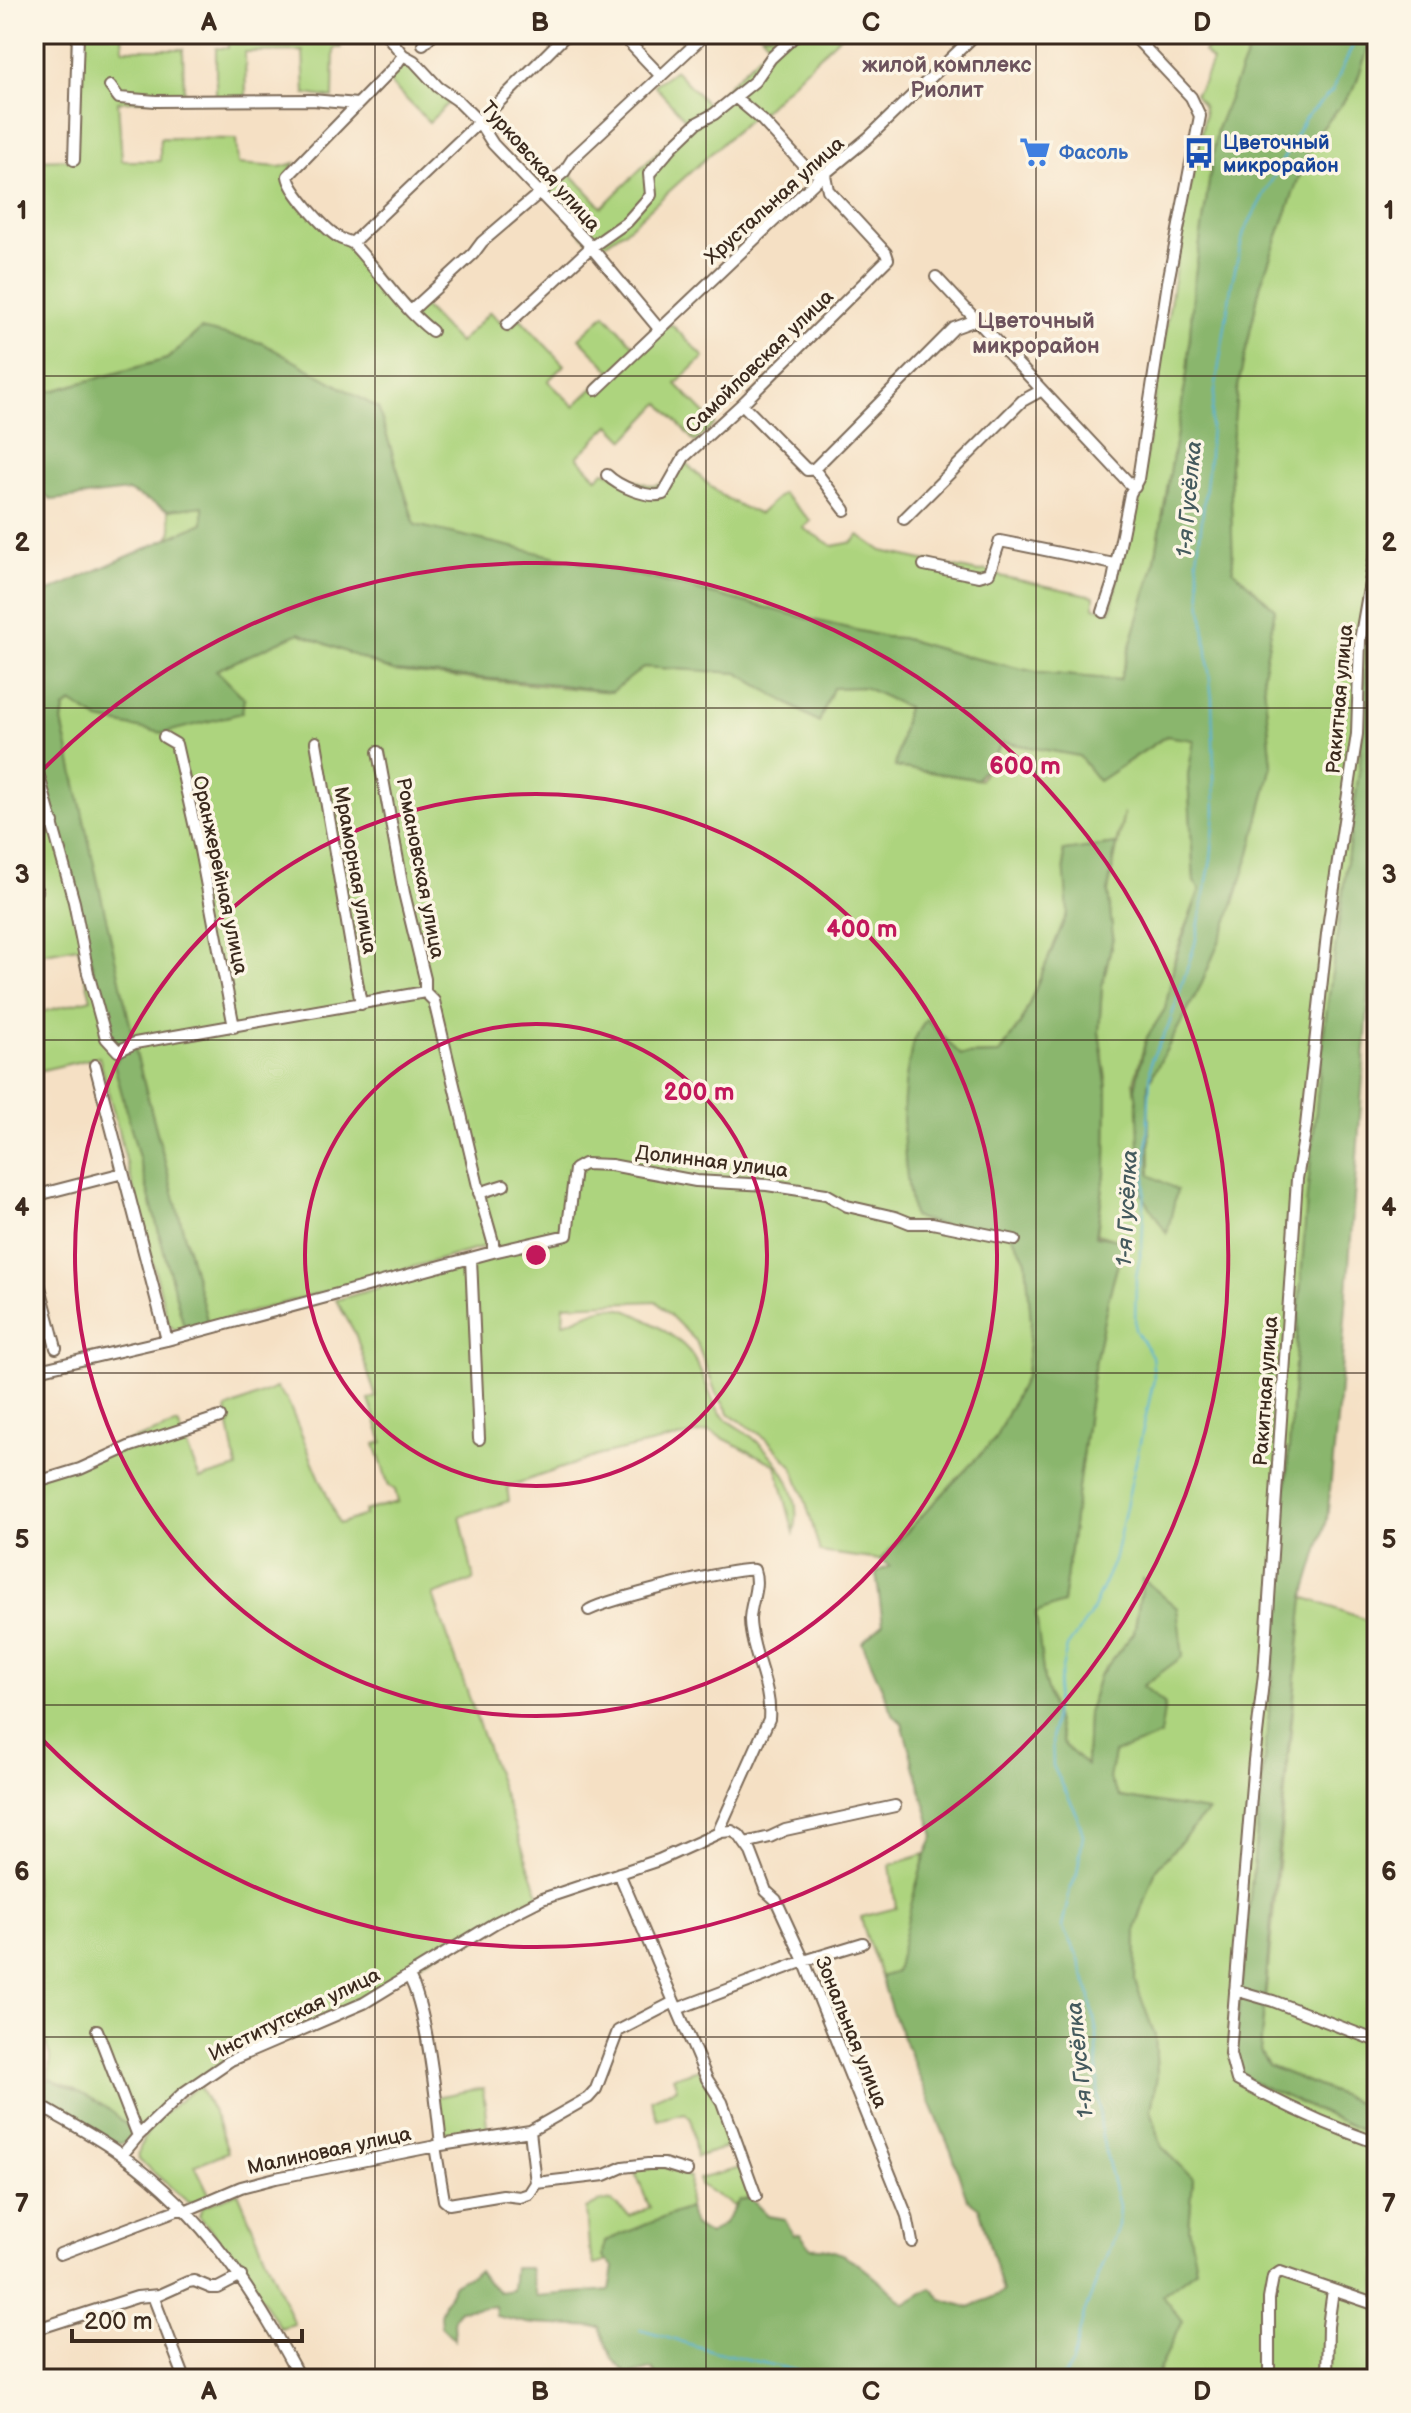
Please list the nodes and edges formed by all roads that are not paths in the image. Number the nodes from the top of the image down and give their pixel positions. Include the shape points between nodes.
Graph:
1 (78, 34) edge
2 (386, 34) edge
3 (433, 34) edge
4 (567, 34) edge
5 (621, 34) edge
6 (706, 34) edge
7 (797, 34) edge
8 (976, 34) edge
9 (1132, 34) edge
10 (423, 44) dead end
11 (403, 55) junction
12 (660, 75) junction
13 (110, 86) dead end
14 (736, 98) junction
15 (357, 104) junction
16 (479, 122) junction
17 (74, 160) dead end
18 (825, 175) junction
19 (540, 194) junction
20 (353, 242) junction
21 (590, 248) junction
22 (936, 277) dead end
23 (411, 311) junction
24 (976, 320) junction
25 (507, 325) dead end
26 (660, 330) junction
27 (432, 331) dead end
28 (596, 390) dead end
29 (1042, 390) junction
30 (742, 404) junction
31 (814, 469) junction
32 (607, 475) dead end
33 (1135, 487) junction
34 (845, 510) dead end
35 (904, 519) dead end
36 (1377, 554) edge
37 (1114, 564) junction
38 (924, 565) dead end
39 (1103, 612) dead end
40 (164, 737) dead end
41 (316, 742) dead end
42 (378, 752) dead end
43 (34, 758) edge
44 (53, 823) junction
45 (34, 826) edge
46 (425, 992) junction
47 (361, 1004) junction
48 (234, 1027) junction
49 (95, 1065) dead end
50 (123, 1173) junction
51 (504, 1185) dead end
52 (479, 1193) junction
53 (34, 1196) edge
54 (1015, 1240) dead end
55 (493, 1252) junction
56 (471, 1259) junction
57 (34, 1264) edge
58 (167, 1340) junction
59 (56, 1348) dead end
60 (34, 1371) edge
61 (220, 1417) dead end
62 (479, 1439) dead end
63 (34, 1483) edge
64 (589, 1610) dead end
65 (895, 1806) dead end
66 (721, 1832) junction
67 (745, 1843) junction
68 (619, 1873) junction
69 (863, 1943) dead end
70 (804, 1961) junction
71 (409, 1977) junction
72 (1235, 1990) junction
73 (676, 2006) junction
74 (97, 2030) dead end
75 (1377, 2041) edge
76 (34, 2102) edge
77 (530, 2131) junction
78 (138, 2136) junction
79 (1377, 2143) edge
80 (438, 2145) junction
81 (122, 2155) junction
82 (687, 2171) dead end
83 (536, 2183) junction
84 (756, 2196) dead end
85 (187, 2210) junction
86 (912, 2242) dead end
87 (60, 2254) dead end
88 (241, 2276) junction
89 (1333, 2290) junction
90 (153, 2296) junction
91 (1377, 2305) edge
92 (34, 2330) edge
93 (185, 2379) edge
94 (300, 2379) edge
95 (1269, 2379) edge
96 (1327, 2379) edge

1 - 17 street
2 - 11 street, Турковская улица
3 - 10 street
4 - 16 street
5 - 12 street
6 - 12 street
7 - 14 street
8 - 18 street, Хрустальная улица
9 - 33 street via 1191,97 1200,116
11 - 15 street
11 - 16 street, Турковская улица
12 - 19 street
13 - 15 street via 119,98 156,101
14 - 18 street via 808,170
14 - 21 street via 672,147 649,174 651,195 627,222
15 - 20 street via 288,176 289,185 338,238
16 - 19 street, Турковская улица
16 - 20 street
18 - 26 street, Хрустальная улица
18 - 30 street, Самойловская улица via 828,190 888,259
19 - 21 street, Турковская улица
19 - 23 street
20 - 23 street
21 - 25 street
21 - 26 street, Турковская улица
22 - 24 street
23 - 27 street
24 - 29 street
24 - 31 street via 954,328
26 - 28 street, Хрустальная улица
29 - 33 street
29 - 35 street via 1022,401
30 - 31 street via 807,470
30 - 32 street, Самойловская улица via 684,457 663,494 652,496
31 - 34 street
33 - 37 street
36 - 72 street, Ракитная улица via 1360,640 1357,734 1297,1179 1264,1674
37 - 38 street via 1000,541 989,573 979,576
37 - 39 street
40 - 48 street, Оранжерейная улица via 176,744
41 - 47 street, Мраморная улица
42 - 46 street, Романовская улица
43 - 44 street
44 - 45 street
44 - 48 street via 106,1038 118,1051 135,1043
46 - 47 street
46 - 52 street, Романовская улица via 434,1001
47 - 48 street
49 - 50 street
50 - 53 street
50 - 58 street
51 - 52 street
52 - 55 street, Романовская улица
54 - 55 street, Долинная улица via 910,1223 847,1206 826,1194 584,1164 575,1169 567,1235
55 - 56 street, Долинная улица
56 - 58 street, Долинная улица
56 - 62 street
57 - 59 street
58 - 60 street, Долинная улица
61 - 63 street
64 - 66 street via 704,1578 754,1570 750,1621 770,1703 769,1719
65 - 67 street
66 - 67 street via 732,1831
66 - 68 street, Институтская улица
67 - 70 street, Зональная улица
68 - 71 street, Институтская улица via 542,1899
68 - 73 street
69 - 70 street, Малиновая улица
70 - 73 street, Малиновая улица
70 - 86 street, Зональная улица via 907,2216
71 - 78 street, Институтская улица via 364,2003 231,2060 183,2093
71 - 80 street via 425,2037
72 - 75 street
72 - 79 street, Ракитная улица via 1230,2054 1237,2080
73 - 77 street, Малиновая улица via 618,2031 596,2089
73 - 84 street via 722,2102
74 - 78 street
76 - 81 street
77 - 80 street, Малиновая улица
77 - 83 street
78 - 81 street, Институтская улица
80 - 83 street, Малиновая улица via 444,2200 449,2204 520,2197
80 - 85 street, Малиновая улица via 241,2187
81 - 85 street
82 - 83 street, Малиновая улица via 648,2164
85 - 87 street, Малиновая улица
85 - 88 street
88 - 90 street via 218,2288 194,2281
88 - 94 street
89 - 91 street
89 - 95 street via 1280,2272 1273,2277
89 - 96 street
90 - 92 street
90 - 93 street

